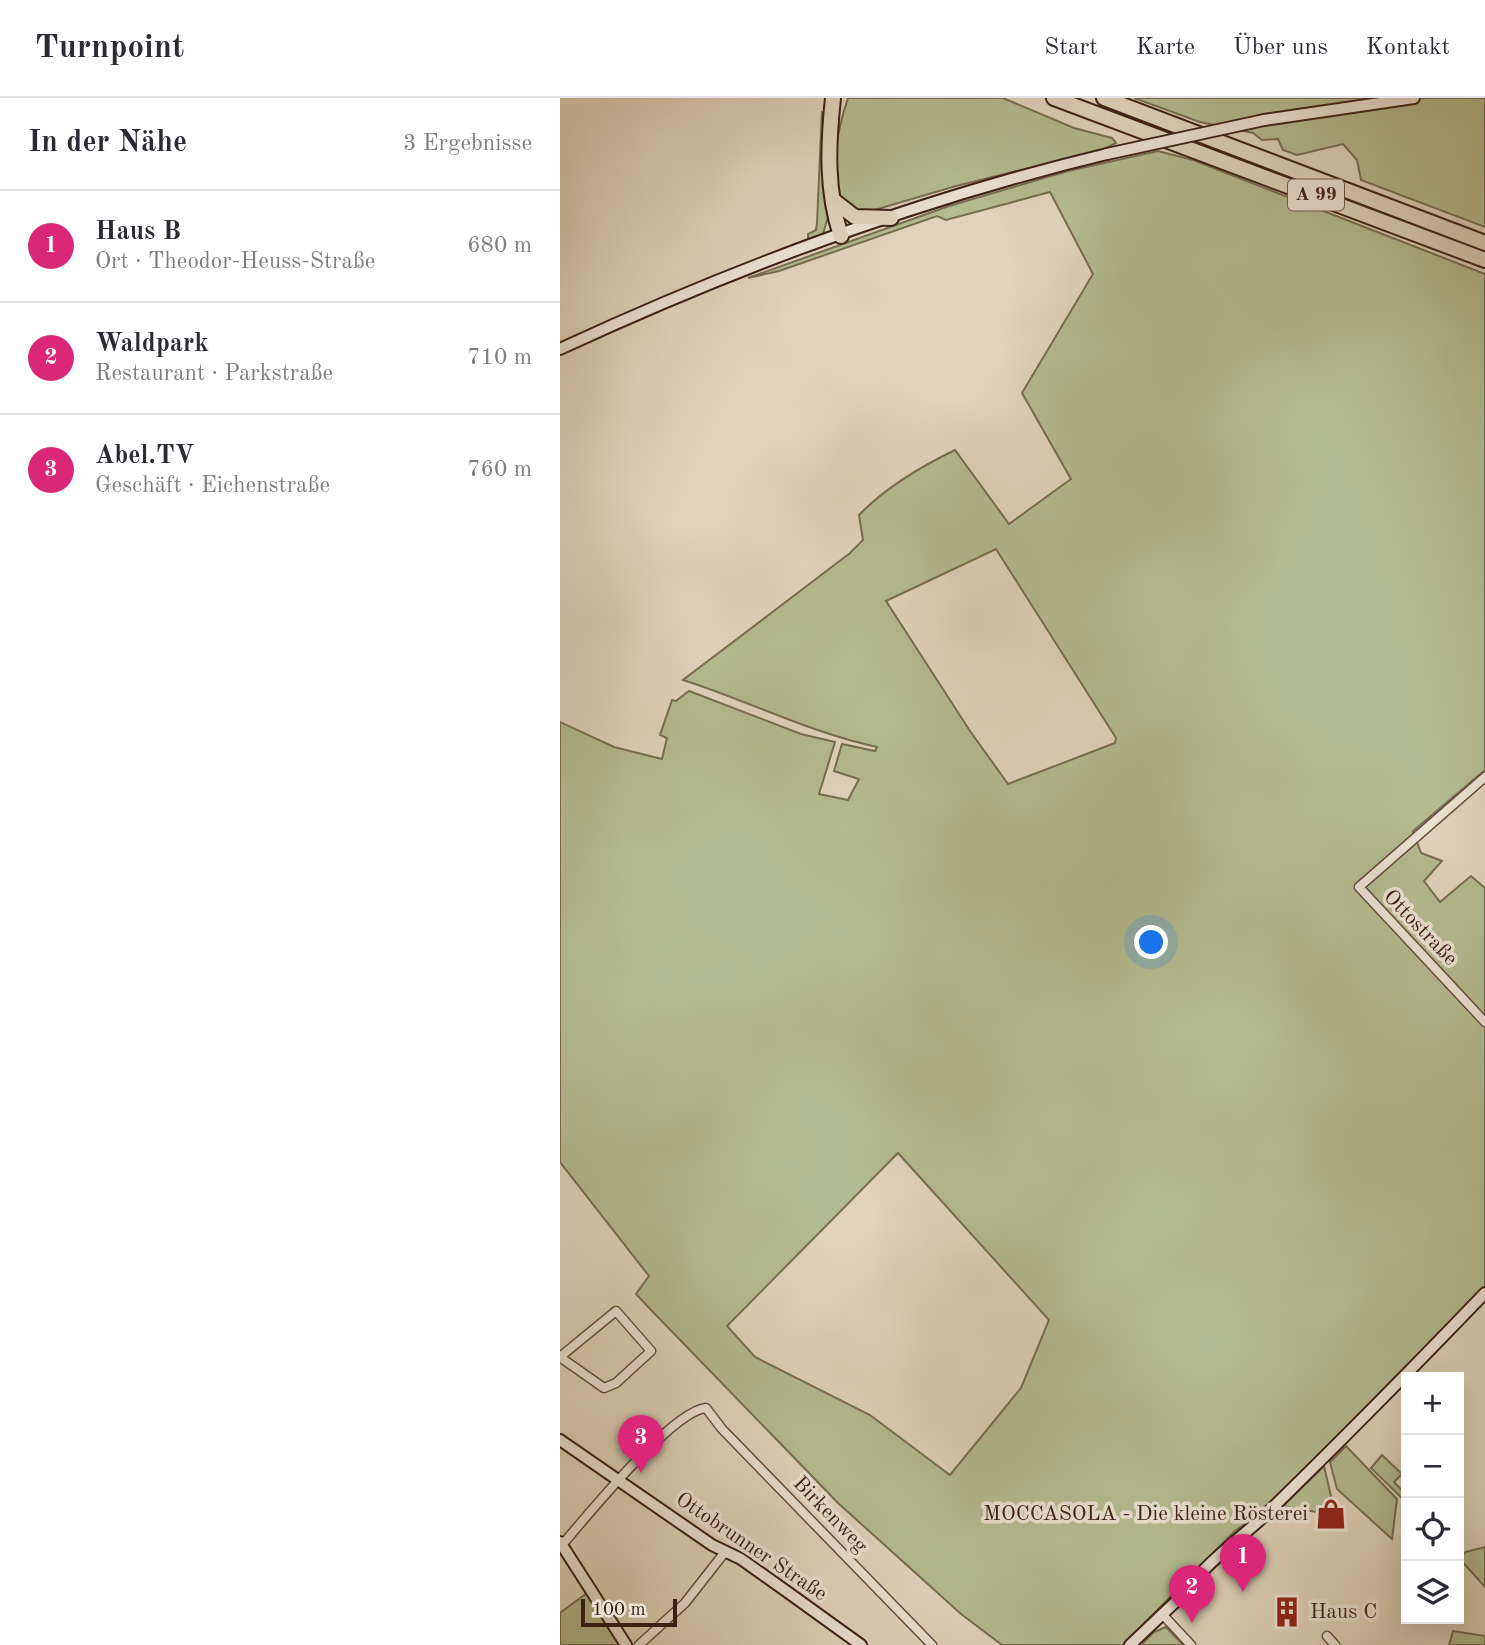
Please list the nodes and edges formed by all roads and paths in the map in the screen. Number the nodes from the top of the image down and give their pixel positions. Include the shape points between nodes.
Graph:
1 (832, 98) edge
2 (840, 98) edge
3 (1054, 98) edge
4 (1104, 98) edge
5 (1414, 98) edge
6 (831, 118) junction
7 (832, 199) junction
8 (891, 218) junction
9 (841, 236) junction
10 (1485, 243) edge
11 (1485, 260) edge
12 (560, 349) edge
13 (1485, 777) edge
14 (1485, 1022) edge
15 (1485, 1293) edge
16 (560, 1357) edge
17 (560, 1440) edge
18 (619, 1481) junction
19 (561, 1543) edge
20 (725, 1552) junction
21 (1162, 1614) junction
22 (1327, 1636) dead end
23 (626, 1645) edge
24 (639, 1645) edge
25 (861, 1645) edge
26 (933, 1645) edge
27 (1130, 1645) edge
28 (1191, 1645) edge
29 (1335, 1645) edge

1 - 6 highway
2 - 6 highway
3 - 11 highway, A 99
4 - 10 highway, A 99
5 - 8 main road, bridge via 1264,120 1107,154 1006,180
6 - 7 highway via 828,160
7 - 8 highway via 855,217
7 - 9 highway
8 - 9 main road
9 - 12 main road
13 - 14 street, Ottostraße via 1359,887
15 - 21 main road via 1220,1562
16 - 16 street via 616,1311 651,1351 610,1388
17 - 18 main road, Ottobrunner Straße
18 - 19 street
18 - 20 main road, Ottobrunner Straße
18 - 26 street, Birkenweg via 670,1430 706,1408
19 - 23 main road
20 - 24 street via 685,1603
20 - 25 main road, Ottobrunner Straße
21 - 27 main road
21 - 28 street
22 - 29 street

